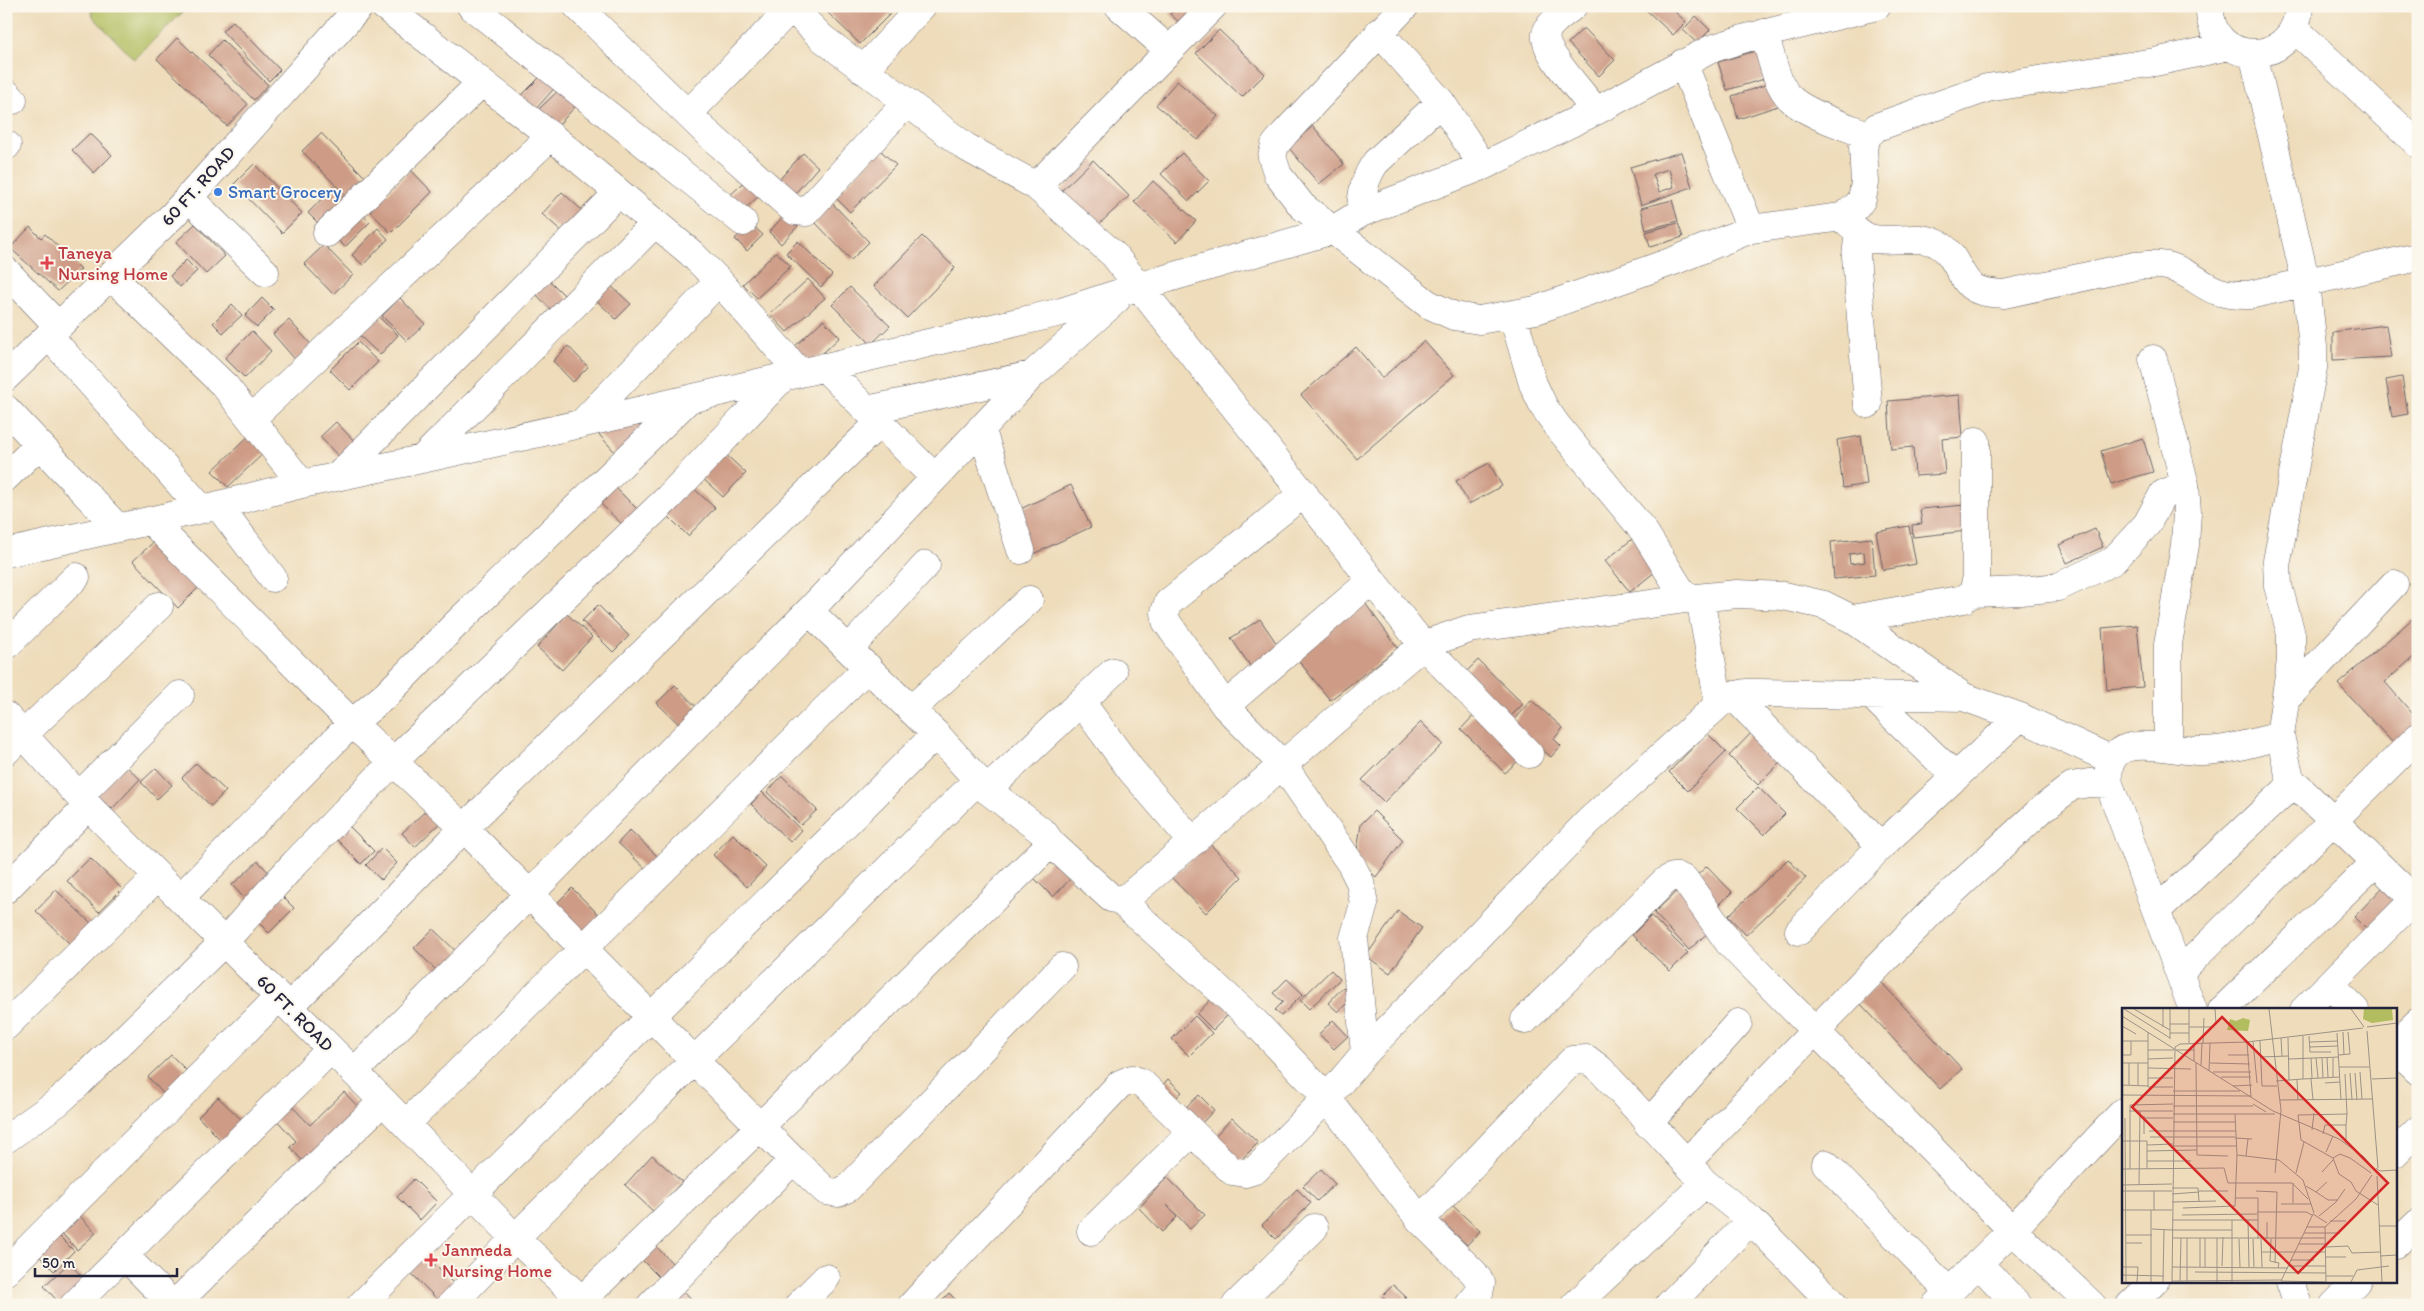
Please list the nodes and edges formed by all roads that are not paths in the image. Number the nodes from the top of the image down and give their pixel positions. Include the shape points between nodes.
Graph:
1 (360, 6) edge
2 (384, 6) edge
3 (471, 6) edge
4 (577, 6) edge
5 (922, 6) edge
6 (1119, 6) edge
7 (1212, 6) edge
8 (1405, 6) edge
9 (1572, 6) edge
10 (1877, 6) edge
11 (2210, 6) edge
12 (791, 7) edge
13 (1829, 12) edge
14 (2297, 17) edge
15 (1379, 32) junction
16 (1764, 33) junction
17 (1169, 50) junction
18 (2241, 50) junction
19 (1683, 63) junction
20 (863, 70) junction
21 (482, 83) junction
22 (1441, 102) junction
23 (906, 103) junction
24 (1596, 111) junction
25 (688, 114) junction
26 (1868, 135) junction
27 (551, 136) junction
28 (2418, 144) edge
29 (1483, 166) junction
30 (1036, 186) junction
31 (618, 193) junction
32 (188, 197) junction
33 (1361, 213) junction
34 (743, 222) dead end
35 (656, 223) junction
36 (1850, 224) junction
37 (1752, 229) junction
38 (1333, 230) junction
39 (327, 233) dead end
40 (2418, 257) edge
41 (6, 272) edge
42 (264, 272) dead end
43 (111, 276) junction
44 (719, 281) junction
45 (2306, 283) junction
46 (1132, 290) junction
47 (1513, 316) junction
48 (53, 331) junction
49 (2153, 359) dead end
50 (803, 372) junction
51 (1032, 375) junction
52 (6, 377) edge
53 (689, 399) junction
54 (1868, 404) dead end
55 (6, 409) edge
56 (873, 417) junction
57 (251, 419) junction
58 (582, 424) junction
59 (981, 428) junction
60 (1976, 441) dead end
61 (39, 445) junction
62 (422, 459) junction
63 (6, 477) edge
64 (337, 477) junction
65 (934, 477) junction
66 (302, 484) junction
67 (2185, 484) junction
68 (1304, 493) junction
69 (210, 507) junction
70 (150, 521) junction
71 (118, 528) junction
72 (1021, 550) dead end
73 (6, 553) edge
74 (926, 565) dead end
75 (76, 577) dead end
76 (273, 578) dead end
77 (1372, 580) junction
78 (2394, 584) dead end
79 (1972, 593) junction
80 (1693, 599) junction
81 (1029, 600) dead end
82 (159, 606) dead end
83 (809, 611) junction
84 (1852, 619) junction
85 (6, 646) edge
86 (1423, 646) junction
87 (859, 658) junction
88 (1113, 672) dead end
89 (180, 695) dead end
90 (1871, 695) junction
91 (1964, 697) junction
92 (2286, 699) junction
93 (1726, 700) junction
94 (1081, 702) junction
95 (1225, 706) junction
96 (912, 710) junction
97 (2020, 717) junction
98 (352, 723) junction
99 (12, 734) edge
100 (936, 734) junction
101 (2280, 736) junction
102 (2418, 737) edge
103 (2168, 747) junction
104 (1530, 754) dead end
105 (394, 761) junction
106 (1283, 765) junction
107 (2111, 772) junction
108 (1956, 777) junction
109 (2294, 783) junction
110 (983, 785) junction
111 (83, 801) junction
112 (2334, 821) junction
113 (464, 828) junction
114 (1051, 842) junction
115 (1193, 842) junction
116 (1881, 846) junction
117 (2376, 862) junction
118 (158, 876) junction
119 (6, 889) edge
120 (530, 894) junction
121 (180, 898) junction
122 (1120, 900) junction
123 (2416, 901) edge
124 (2157, 910) junction
125 (1799, 931) dead end
126 (224, 942) junction
127 (584, 948) junction
128 (1062, 967) dead end
129 (2180, 972) junction
130 (2329, 984) junction
131 (284, 1002) junction
132 (2192, 1008) edge
133 (2224, 1008) edge
134 (2306, 1008) edge
135 (2353, 1008) edge
136 (651, 1016) junction
137 (1524, 1020) dead end
138 (2418, 1022) edge
139 (1738, 1023) dead end
140 (6, 1026) edge
141 (1815, 1030) junction
142 (2396, 1043) edge
143 (331, 1049) junction
144 (2396, 1050) edge
145 (1365, 1053) junction
146 (695, 1060) junction
147 (2418, 1071) edge
148 (354, 1072) junction
149 (1327, 1098) junction
150 (383, 1101) junction
151 (2122, 1113) edge
152 (406, 1124) junction
153 (1648, 1124) junction
154 (760, 1126) junction
155 (2418, 1130) edge
156 (1192, 1132) junction
157 (6, 1140) edge
158 (2396, 1152) edge
159 (793, 1160) junction
160 (1686, 1163) junction
161 (1826, 1164) dead end
162 (1705, 1183) junction
163 (473, 1193) junction
164 (1420, 1220) junction
165 (1751, 1220) junction
166 (2418, 1223) edge
167 (1314, 1228) dead end
168 (2012, 1230) junction
169 (1092, 1231) dead end
170 (515, 1238) junction
171 (2396, 1244) edge
172 (124, 1255) junction
173 (1978, 1263) junction
174 (6, 1271) edge
175 (826, 1278) dead end
176 (2152, 1284) edge
177 (2291, 1284) edge
178 (2355, 1284) edge
179 (1942, 1298) edge
180 (89, 1300) edge
181 (574, 1300) edge
182 (1680, 1301) edge
183 (173, 1305) edge
184 (361, 1305) edge
185 (451, 1305) edge
186 (651, 1305) edge
187 (799, 1305) edge
188 (912, 1305) edge
189 (1236, 1305) edge
190 (1468, 1305) edge
191 (1575, 1305) edge
192 (1834, 1305) edge
193 (2018, 1305) edge
194 (2092, 1305) edge
195 (2130, 1305) edge
196 (2298, 1305) edge
197 (2334, 1305) edge

1 - 32 street, 60 FT. ROAD
2 - 21 street
3 - 34 street
4 - 25 street
5 - 20 street
6 - 17 street
7 - 17 street
8 - 15 street
9 - 24 street via 1550,26 1546,41 1553,56
10 - 13 street
11 - 18 street via 2216,34
12 - 20 street via 822,38
12 - 25 street
13 - 16 street
14 - 18 street via 2291,35 2276,49 2262,53
14 - 28 street
15 - 22 street
15 - 38 street via 1285,132 1275,145 1272,157 1278,175 1295,198
16 - 19 street via 1720,46
16 - 26 street via 1782,87 1789,98 1799,106
17 - 30 street
18 - 26 street via 1987,88 1877,127
18 - 45 street
19 - 24 street
19 - 37 street
20 - 23 street
21 - 27 street
21 - 39 street
22 - 29 street
22 - 33 street via 1376,162 1369,172 1361,199
23 - 25 street via 802,213 795,211
23 - 30 street via 966,147
24 - 29 street
26 - 36 street via 1863,146 1865,182 1862,199
27 - 31 street
27 - 57 street
29 - 33 street
30 - 46 street via 1114,255
31 - 35 street
31 - 64 street
32 - 42 street
32 - 43 street, 60 FT. ROAD
33 - 38 street
35 - 44 street
35 - 62 street
36 - 37 street
36 - 45 street via 1869,238 1924,239 1938,244 1948,252 1971,286 1985,292 2004,294 2156,264 2174,268 2213,291 2229,295 2249,295
36 - 54 street via 1856,256
37 - 47 street via 1676,260
38 - 46 street
38 - 47 street via 1440,311 1480,320
40 - 45 street
41 - 48 street
43 - 48 street, 60 FT. ROAD
43 - 57 street via 225,386
44 - 50 street
44 - 58 street
45 - 92 street via 2313,368 2277,561 2278,586 2291,634
46 - 50 street via 1061,312
46 - 51 street
46 - 68 street
47 - 80 street via 1533,384 1544,407 1643,530
48 - 52 street, 60 FT. ROAD
48 - 69 street
49 - 67 street
50 - 53 street
50 - 56 street
50 - 105 street
51 - 56 street
51 - 59 street
53 - 58 street
53 - 98 street via 386,695
55 - 61 street
56 - 65 street
56 - 113 street
57 - 66 street
58 - 62 street
59 - 65 street
59 - 72 street
60 - 79 street via 1976,583
61 - 63 street
61 - 71 street
62 - 64 street
64 - 66 street
65 - 83 street
66 - 69 street
67 - 79 street via 2163,494 2146,524 2114,560 2058,587
67 - 103 street via 2185,545 2168,644
68 - 77 street
68 - 95 street via 1168,603 1166,621
69 - 70 street
69 - 76 street
70 - 71 street
70 - 98 street
71 - 73 street
74 - 87 street
75 - 85 street
77 - 86 street
77 - 95 street
78 - 92 street
79 - 84 street via 1964,599
80 - 84 street via 1737,594 1784,596 1824,606
80 - 86 street via 1469,629
80 - 93 street
81 - 96 street
82 - 99 street
83 - 87 street
83 - 120 street
84 - 91 street
86 - 104 street
86 - 106 street
87 - 96 street
87 - 127 street
88 - 94 street
89 - 111 street
90 - 91 street
90 - 93 street via 1746,693
90 - 108 street
91 - 97 street
92 - 101 street
93 - 116 street
93 - 145 street via 1589,821
94 - 110 street
94 - 115 street via 1131,770
95 - 106 street
96 - 100 street
97 - 107 street
97 - 108 street
98 - 105 street
98 - 121 street
99 - 111 street, 60 FT. ROAD
100 - 110 street
100 - 136 street
101 - 103 street via 2201,751
101 - 109 street
102 - 112 street
103 - 107 street via 2133,746 2121,750
105 - 113 street
105 - 126 street
106 - 115 street
106 - 145 street via 1360,882 1364,904 1354,938
107 - 124 street
107 - 141 street via 2089,783 2072,786 2058,795 1936,907
108 - 116 street
109 - 112 street
109 - 124 street
110 - 114 street
110 - 146 street
111 - 118 street, 60 FT. ROAD
111 - 119 street
112 - 117 street
112 - 129 street
113 - 120 street
113 - 131 street
114 - 122 street via 1111,898
114 - 154 street
115 - 122 street
116 - 125 street
117 - 123 street
117 - 133 street
118 - 121 street, 60 FT. ROAD
118 - 140 street
120 - 127 street
120 - 148 street
121 - 126 street, 60 FT. ROAD
122 - 149 street via 1252,1019
123 - 130 street
124 - 129 street
126 - 131 street, 60 FT. ROAD
126 - 157 street via 79,1083
127 - 136 street
127 - 152 street
128 - 159 street via 848,1188 838,1194 826,1191
129 - 132 street
130 - 134 street
130 - 135 street
131 - 143 street, 60 FT. ROAD
131 - 174 street
136 - 146 street
136 - 163 street
137 - 141 street via 1664,882 1678,876 1685,880 1730,943
138 - 142 street
139 - 153 street
141 - 160 street
141 - 168 street
143 - 148 street, 60 FT. ROAD
143 - 172 street
144 - 147 street
145 - 149 street
146 - 154 street
146 - 170 street
148 - 150 street, 60 FT. ROAD
149 - 156 street via 1256,1170 1245,1173 1232,1171
149 - 164 street
150 - 152 street, 60 FT. ROAD
150 - 183 street
151 - 168 street
152 - 163 street, 60 FT. ROAD
153 - 160 street
153 - 164 street via 1600,1069 1587,1059 1573,1060
154 - 159 street
154 - 181 street
155 - 158 street
156 - 169 street
156 - 188 street via 1142,1083 1132,1079 1120,1084
159 - 186 street
160 - 162 street
161 - 179 street
162 - 165 street
162 - 191 street
163 - 170 street, 60 FT. ROAD
163 - 184 street
164 - 190 street via 1481,1283
165 - 182 street
165 - 192 street
166 - 171 street
167 - 189 street
168 - 173 street
168 - 194 street
170 - 181 street, 60 FT. ROAD
170 - 185 street
172 - 180 street
172 - 183 street
173 - 179 street
173 - 193 street
175 - 187 street
176 - 195 street
177 - 196 street
178 - 197 street

